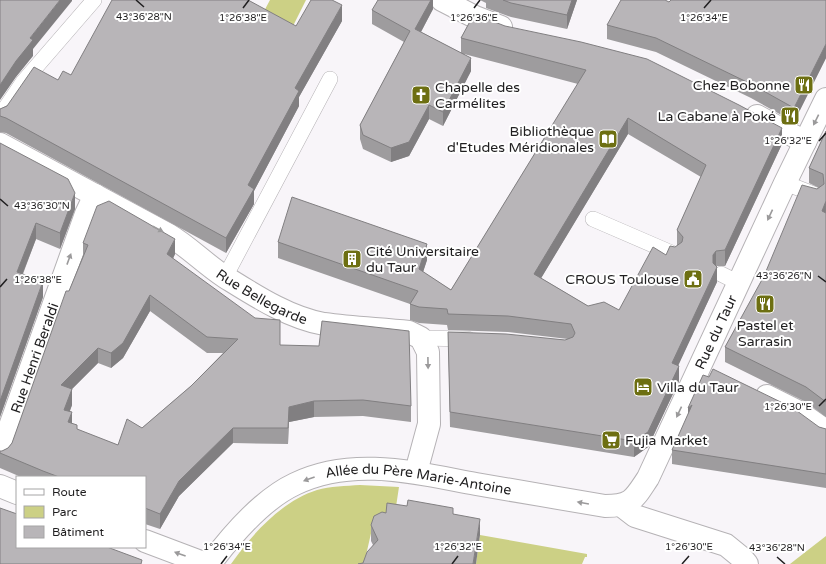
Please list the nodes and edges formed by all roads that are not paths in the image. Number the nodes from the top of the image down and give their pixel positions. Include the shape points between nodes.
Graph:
1 (94, 0) edge
2 (442, 0) edge
3 (523, 32) edge
4 (330, 79) dead end
5 (826, 99) edge
6 (738, 106) edge
7 (0, 116) edge
8 (805, 142) junction
9 (0, 144) edge
10 (785, 184) junction
11 (95, 195) junction
12 (816, 195) edge
13 (593, 219) dead end
14 (674, 254) edge
15 (225, 277) junction
16 (421, 338) junction
17 (485, 340) edge
18 (701, 364) junction
19 (721, 374) edge
20 (747, 386) edge
21 (826, 431) edge
22 (0, 454) edge
23 (416, 472) junction
24 (0, 486) edge
25 (16, 493) edge
26 (622, 506) junction
27 (149, 543) edge
28 (206, 564) edge
29 (210, 564) edge
30 (747, 564) edge

1 - 7 lane via 23,82
2 - 3 street via 475,17
4 - 15 lane
5 -> 8 street, Rue du Taur
6 - 8 street
8 - 10 street, Rue du Taur
9 - 11 street, Rue Bellegarde
10 - 12 lane
10 -> 18 street, Rue du Taur via 730,278
11 -> 15 street, Rue Bellegarde via 179,241
22 -> 11 street, Rue Henri Beraldi
13 - 14 lane
15 - 16 street, Rue Bellegarde via 299,317 323,324 409,332
16 - 17 lane
16 -> 23 street via 428,352 428,424
18 - 19 street
18 -> 26 street, Rue du Taur via 648,478 636,496
20 - 21 street via 799,412
26 -> 23 street, Allée du Père Marie-Antoine via 605,506
23 -> 29 street, Allée du Père Marie-Antoine via 356,468 318,475 294,484 252,516 230,537
24 - 25 street
26 - 30 street via 635,516 726,545
28 -> 27 street

